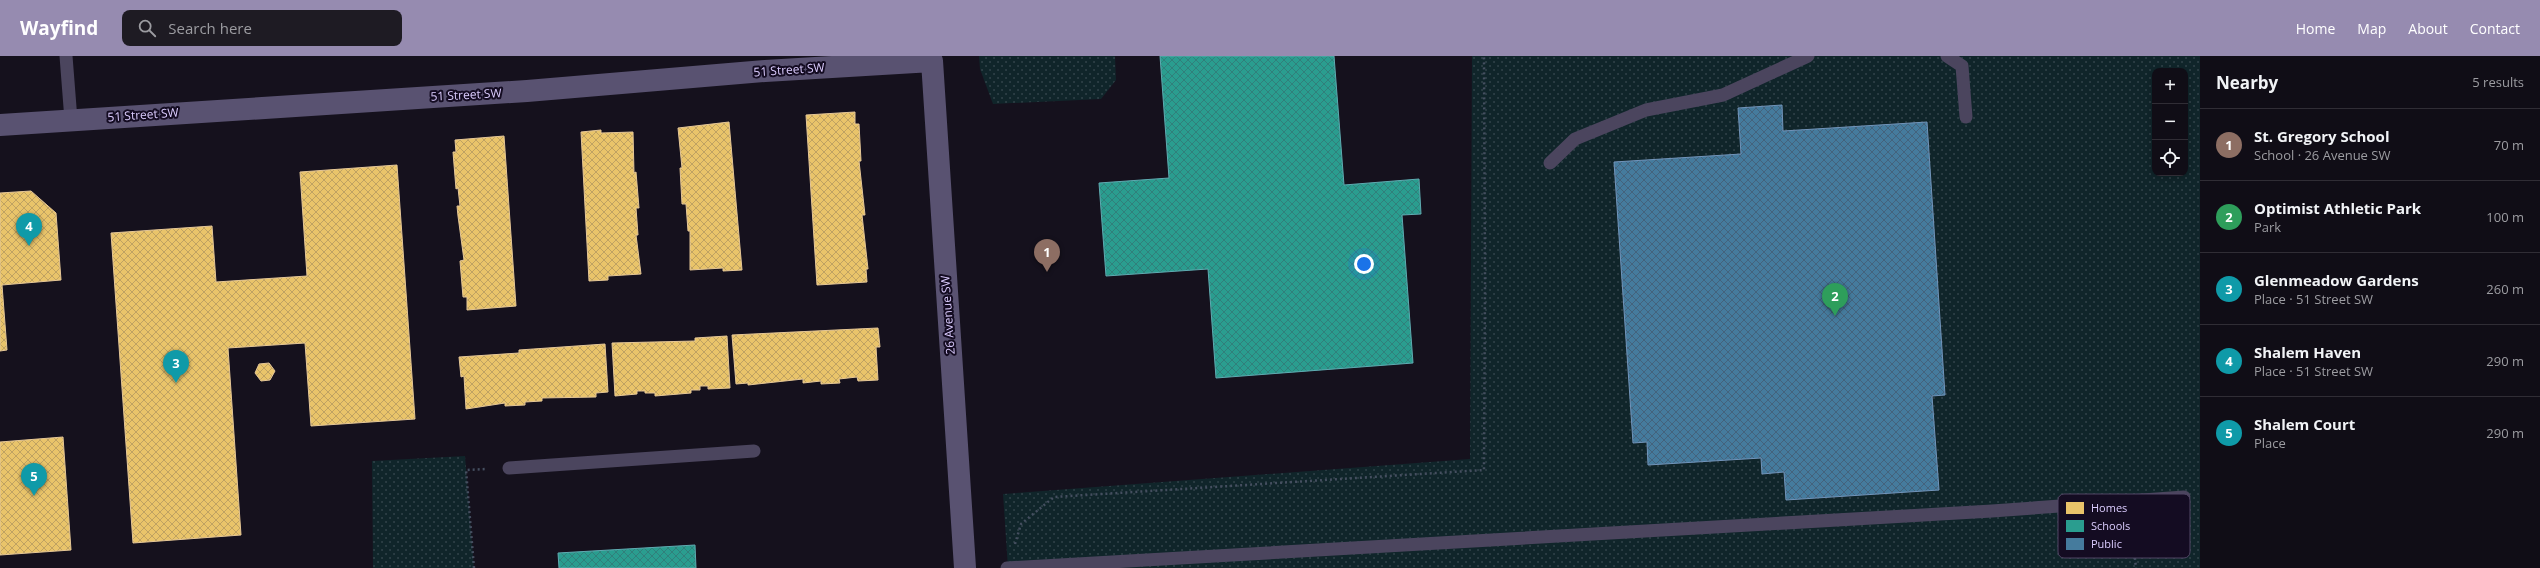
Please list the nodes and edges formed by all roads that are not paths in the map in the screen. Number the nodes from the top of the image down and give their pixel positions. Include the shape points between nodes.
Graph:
1 (66, 56) edge
2 (1808, 56) edge
3 (1947, 56) edge
4 (932, 61) joint
5 (1966, 117) dead end
6 (71, 120) junction
7 (0, 124) edge
8 (1550, 163) dead end
9 (754, 451) dead end
10 (509, 468) road end
11 (2058, 505) edge
12 (965, 568) edge
13 (1008, 568) edge

1 - 6 lane
2 - 8 lane via 1723,95 1646,110 1575,139
3 - 5 lane via 1962,66
4 - 6 street, 51 Street SW via 765,71 527,91
4 - 12 street, 26 Avenue SW
6 - 7 street, 51 Street SW
9 - 10 lane
11 - 13 lane

